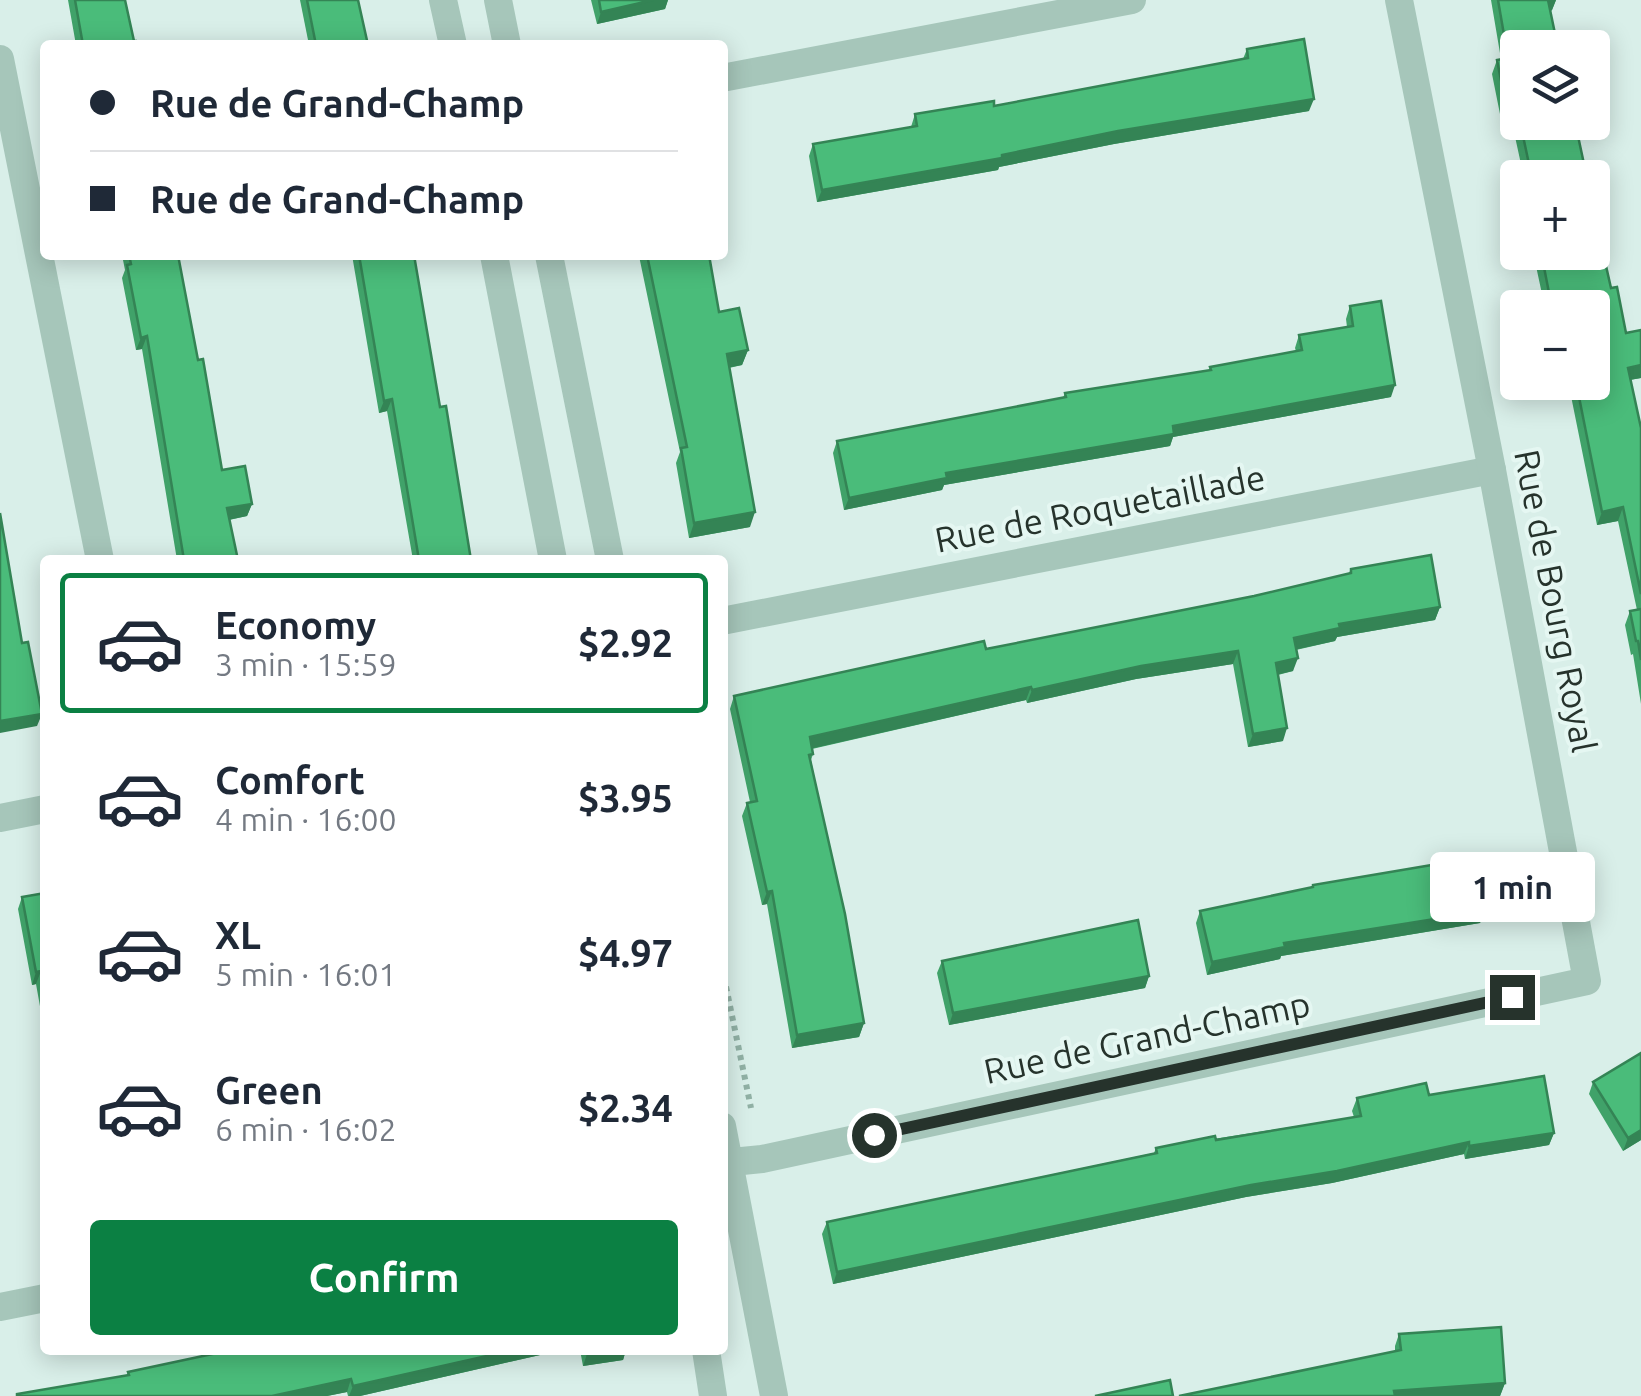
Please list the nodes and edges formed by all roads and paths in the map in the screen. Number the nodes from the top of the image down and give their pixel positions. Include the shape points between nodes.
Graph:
1 (444, 0) edge
2 (498, 0) edge
3 (1132, 0) edge
4 (1398, 0) edge
5 (452, 40) edge
6 (506, 40) edge
7 (0, 60) edge
8 (728, 77) edge
9 (40, 260) edge
10 (40, 260) edge
11 (495, 260) edge
12 (550, 260) edge
13 (1492, 470) junction
14 (99, 555) edge
15 (553, 555) edge
16 (609, 555) edge
17 (728, 620) edge
18 (40, 810) edge
19 (0, 818) edge
20 (1587, 981) joint
21 (728, 1162) edge
22 (728, 1172) edge
23 (40, 1299) edge
24 (0, 1308) edge
25 (707, 1355) edge
26 (712, 1396) edge
27 (774, 1396) edge

1 - 5 street
2 - 6 street
3 - 8 street
4 - 13 street, Rue de Bourg Royal
7 - 10 street
9 - 14 street
11 - 15 street
12 - 16 street
13 - 17 street, Rue de Roquetaillade
13 - 20 street, Rue de Bourg Royal
18 - 19 street
20 - 21 street, Rue de Grand-Champ
22 - 27 street
23 - 24 street
25 - 26 street

